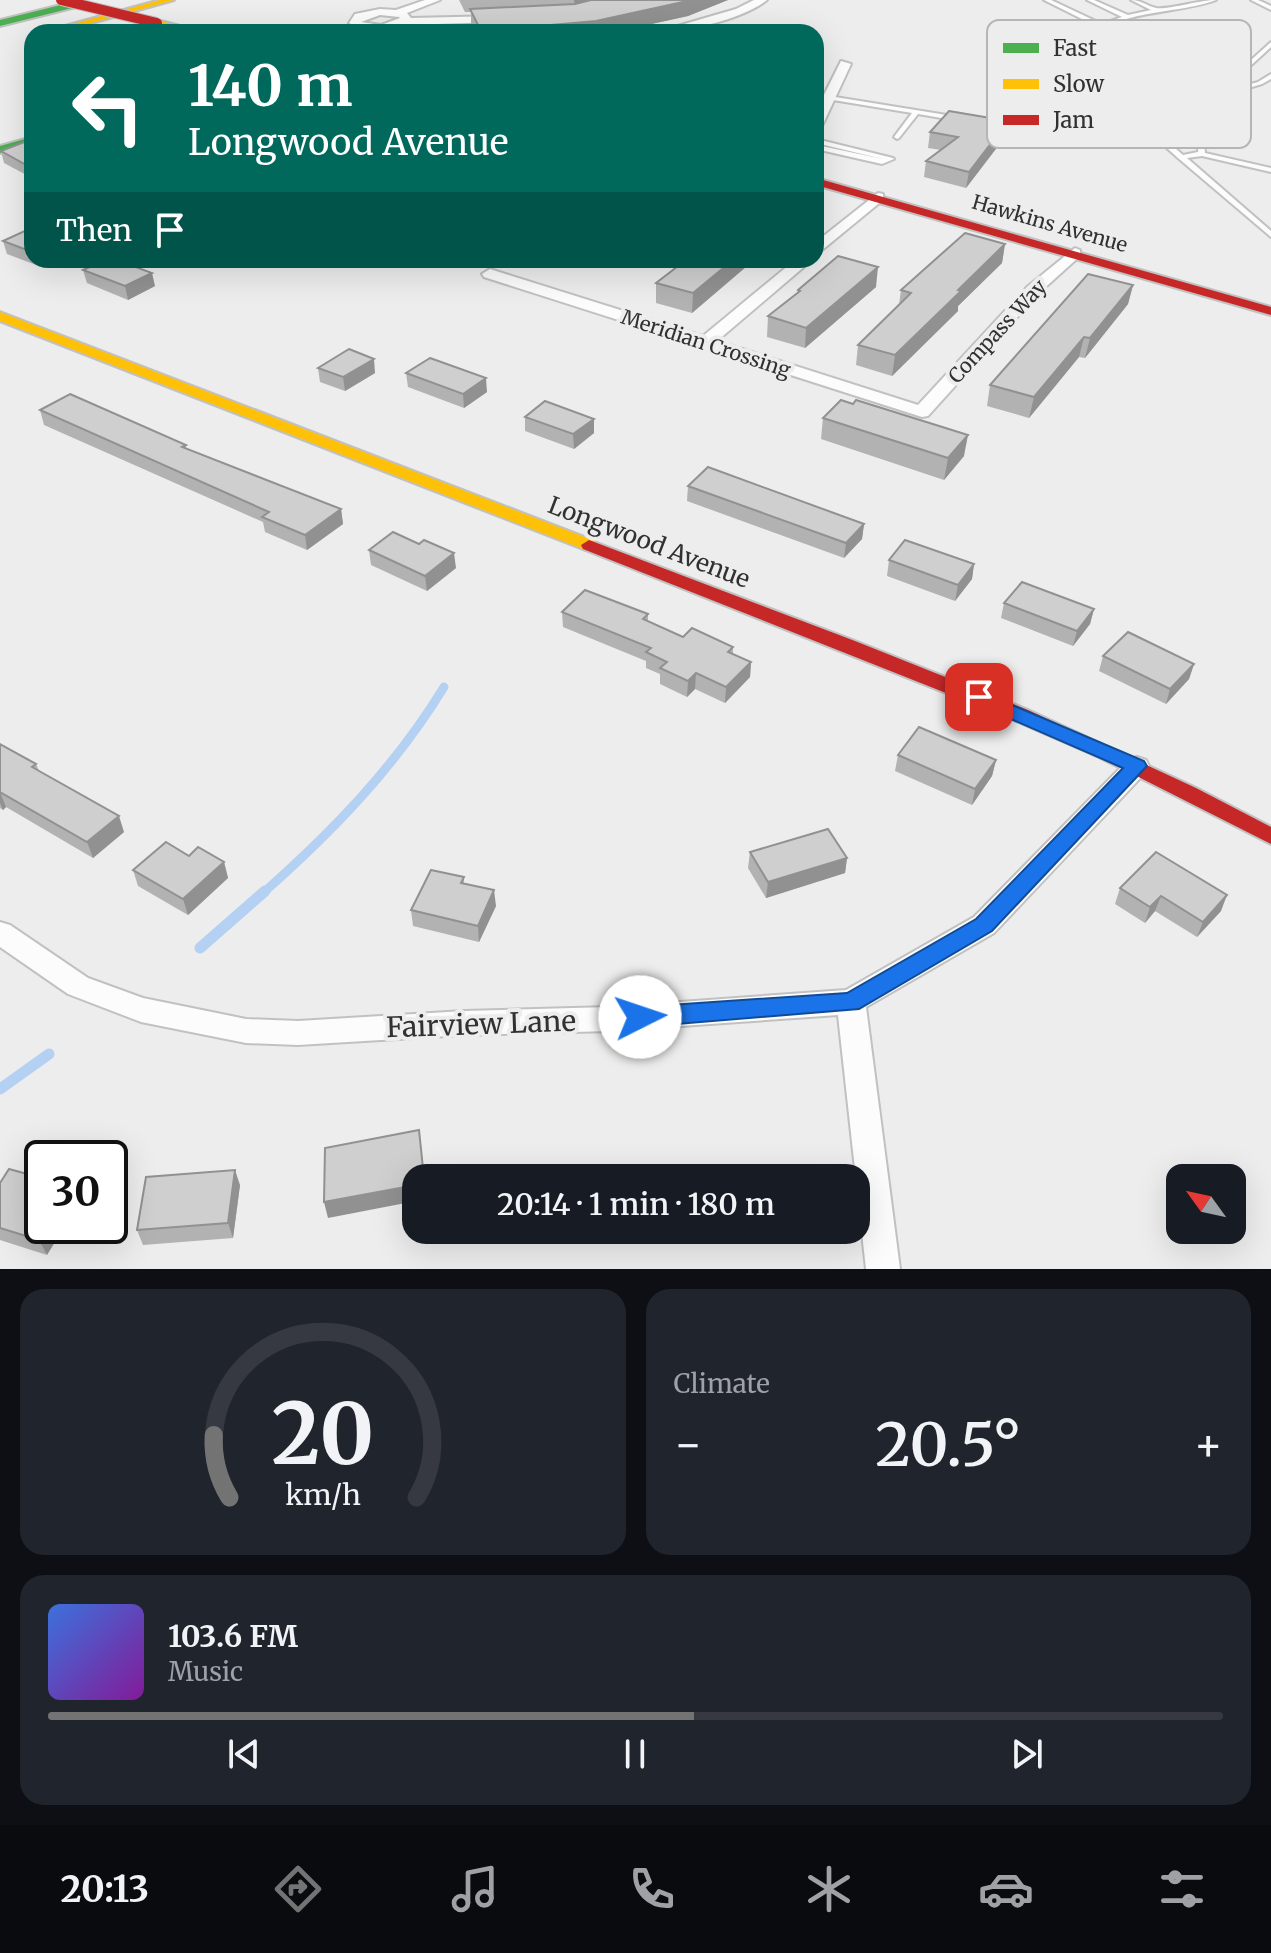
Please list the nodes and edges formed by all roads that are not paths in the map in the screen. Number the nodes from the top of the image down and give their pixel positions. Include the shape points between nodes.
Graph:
1 (61, 0) edge
2 (69, 0) edge
3 (92, 0) edge
4 (170, 0) edge
5 (185, 0) edge
6 (435, 0) edge
7 (762, 0) edge
8 (1047, 0) edge
9 (1090, 0) edge
10 (1134, 0) edge
11 (1213, 0) edge
12 (1254, 0) edge
13 (1271, 8) edge
14 (1157, 10) junction
15 (0, 16) edge
16 (1127, 17) junction
17 (401, 18) junction
18 (507, 19) edge
19 (1088, 20) edge
20 (1120, 20) edge
21 (0, 23) edge
22 (78, 24) edge
23 (98, 24) edge
24 (161, 24) edge
25 (358, 24) edge
26 (395, 24) edge
27 (440, 24) edge
28 (478, 24) edge
29 (692, 24) edge
30 (1271, 44) edge
31 (1251, 62) edge
32 (845, 64) dead end
33 (1271, 76) edge
34 (1251, 86) edge
35 (824, 103) edge
36 (824, 105) edge
37 (917, 112) junction
38 (972, 121) edge
39 (897, 137) dead end
40 (24, 142) edge
41 (824, 146) edge
42 (824, 146) edge
43 (1170, 148) edge
44 (1202, 148) edge
45 (0, 150) edge
46 (1202, 154) junction
47 (1180, 157) junction
48 (1271, 170) edge
49 (824, 183) edge
50 (878, 197) junction
51 (1271, 235) edge
52 (824, 243) edge
53 (1075, 253) junction
54 (794, 268) edge
55 (490, 274) dead end
56 (1271, 311) edge
57 (0, 316) edge
58 (705, 343) junction
59 (922, 412) joint
60 (1137, 766) junction
61 (1271, 836) edge
62 (0, 933) edge
63 (851, 1002) junction
64 (883, 1269) edge

1 - 24 main road, bridge
2 - 15 main road
3 - 21 main road
4 - 22 main road
5 - 23 main road
6 - 17 street
7 - 29 street
8 - 19 lane
9 - 16 lane
10 - 14 lane
11 - 14 lane
12 - 13 lane
14 - 16 lane
16 - 20 lane
17 - 25 street via 365,14 354,21
17 - 26 street
17 - 27 street
18 - 28 street
30 - 31 lane
32 - 35 street
33 - 34 lane
36 - 37 lane
37 - 38 lane
37 - 39 lane
40 - 45 main road
41 - 42 lane via 891,159 882,162
43 - 47 lane
44 - 46 lane
46 - 47 lane
46 - 48 lane
47 - 51 lane
49 - 50 main road, Hawkins Avenue
50 - 52 street
50 - 53 main road, Hawkins Avenue
53 - 56 main road, Hawkins Avenue
53 - 59 street, Compass Way via 1033,290
54 - 58 street
55 - 58 street, Meridian Crossing
57 - 60 main road, Longwood Avenue via 979,697
58 - 59 street, Meridian Crossing
60 - 61 main road, Longwood Avenue
60 - 63 street, Fairview Lane via 984,925
62 - 63 street, Fairview Lane via 78,986 141,1010 246,1031 610,1019
63 - 64 street

